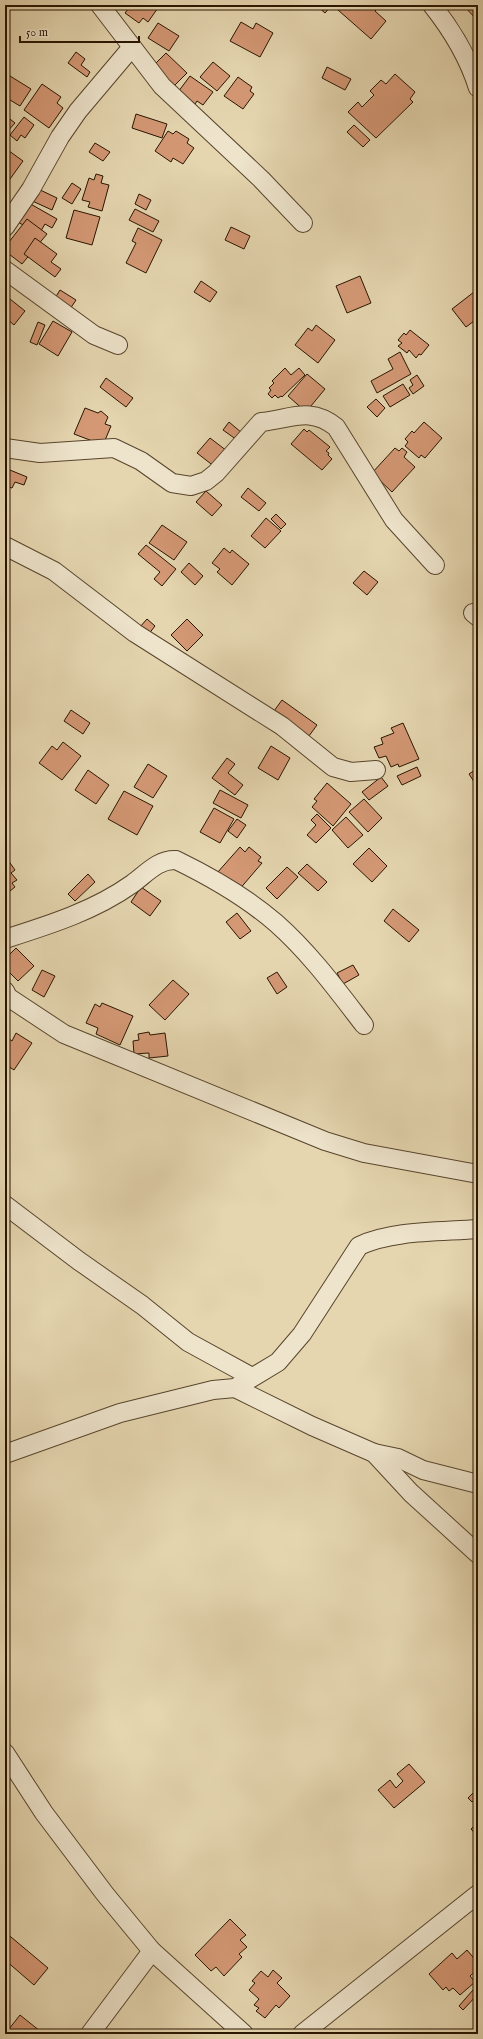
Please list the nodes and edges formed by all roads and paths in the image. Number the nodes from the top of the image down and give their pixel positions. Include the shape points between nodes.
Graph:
1 (100, 5) edge
2 (432, 5) edge
3 (132, 47) junction
4 (478, 88) edge
5 (303, 223) dead end
6 (5, 227) edge
7 (5, 270) edge
8 (118, 345) dead end
9 (5, 448) edge
10 (5, 546) edge
11 (435, 565) dead end
12 (376, 770) dead end
13 (5, 939) edge
14 (6, 996) edge
15 (364, 1024) dead end
16 (478, 1174) edge
17 (5, 1205) edge
18 (478, 1230) edge
19 (252, 1377) junction
20 (235, 1388) junction
21 (374, 1453) junction
22 (5, 1454) edge
23 (478, 1484) edge
24 (478, 1554) edge
25 (5, 1753) edge
26 (478, 1894) edge
27 (152, 1952) junction
28 (90, 2034) edge
29 (244, 2034) edge
30 (302, 2034) edge

1 - 3 street
2 - 4 street via 459,45
3 - 5 street via 162,86 261,179
3 - 6 street via 64,130 31,189
7 - 8 street via 94,335
9 - 11 street via 40,453 114,448 141,461 172,483 192,486 206,481 216,473 261,422 312,414 325,418 336,427 394,520
10 - 12 street via 54,571 135,633 282,726 333,767 351,772
13 - 15 street via 92,907 127,887 154,867 167,860 176,860 234,893 276,924 311,957
14 - 16 street via 64,1034 325,1141 364,1153
17 - 19 street via 78,1262 142,1305 188,1342
18 - 19 street via 409,1234 370,1241 359,1246 302,1334 278,1362
19 - 20 street
20 - 21 street
20 - 22 street via 213,1390 120,1413
21 - 23 street via 398,1458 423,1470
21 - 24 street via 411,1493
25 - 27 street via 44,1813
26 - 30 street
27 - 28 street
27 - 29 street

